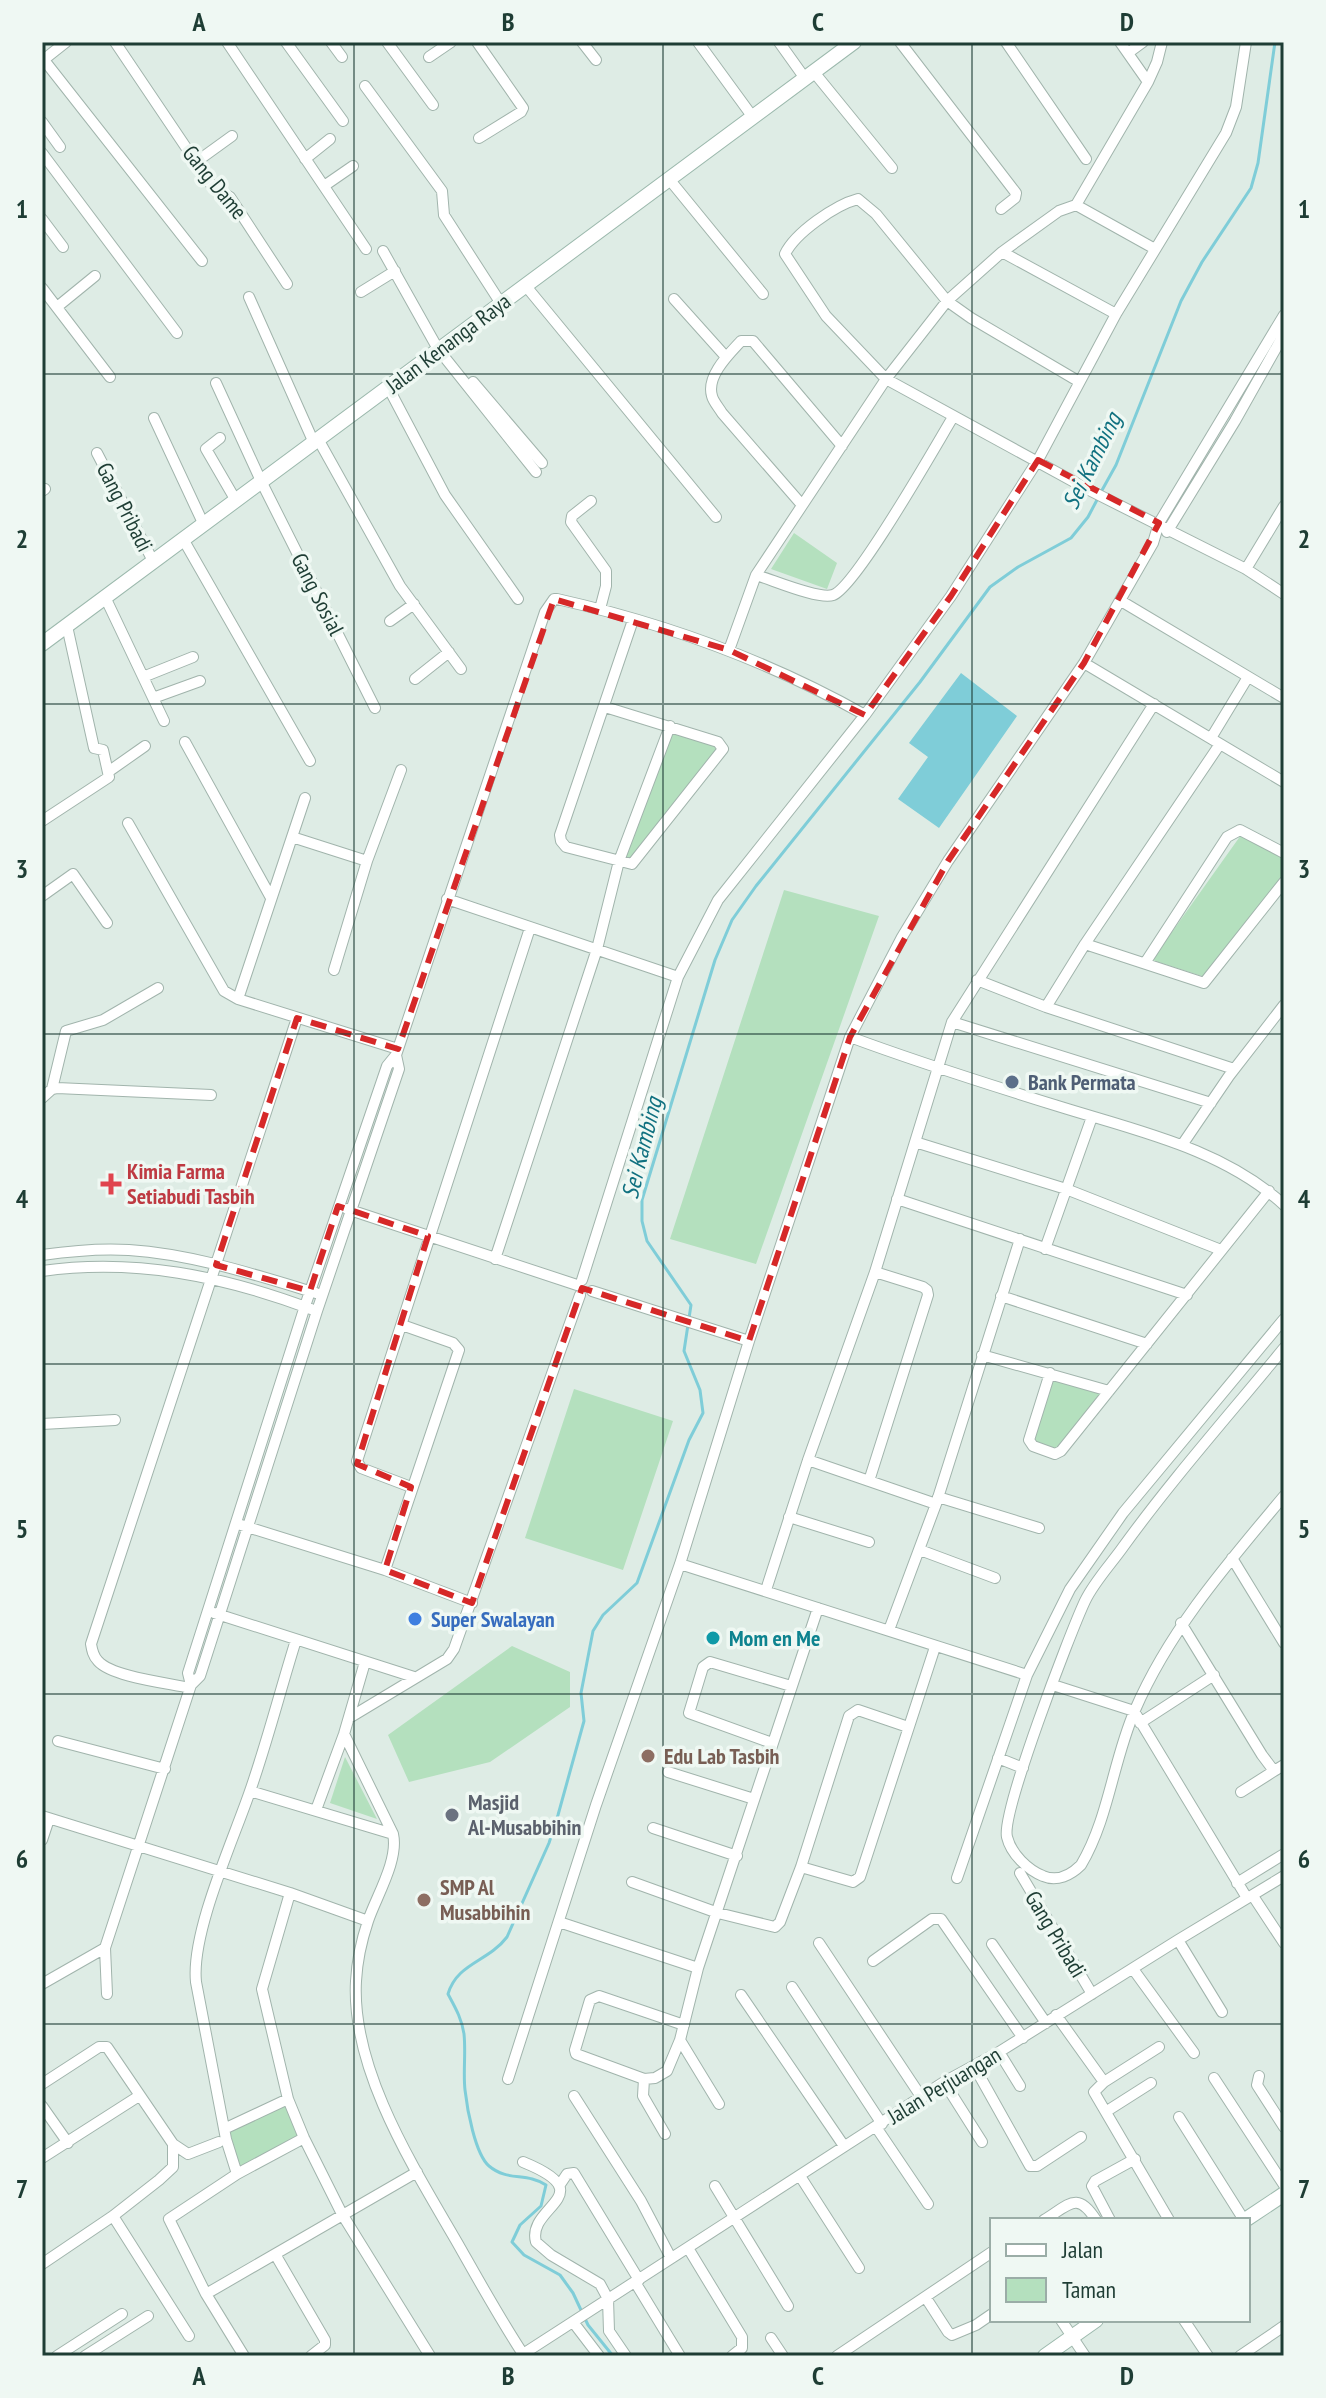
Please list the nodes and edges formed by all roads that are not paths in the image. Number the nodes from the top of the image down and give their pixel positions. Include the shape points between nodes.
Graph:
1 (66, 42) edge
2 (115, 42) edge
3 (227, 42) edge
4 (286, 42) edge
5 (331, 42) edge
6 (387, 42) edge
7 (451, 42) edge
8 (477, 42) edge
9 (582, 42) edge
10 (698, 42) edge
11 (779, 42) edge
12 (854, 42) edge
13 (900, 42) edge
14 (1006, 42) edge
15 (1120, 42) edge
16 (1143, 42) edge
17 (1162, 42) edge
18 (1246, 42) edge
19 (1128, 53) junction
20 (342, 57) dead end
21 (429, 57) dead end
22 (596, 60) dead end
23 (43, 61) edge
24 (808, 74) junction
25 (1148, 82) junction
26 (365, 86) dead end
27 (433, 105) dead end
28 (752, 116) junction
29 (343, 121) dead end
30 (42, 122) edge
31 (232, 136) dead end
32 (479, 138) dead end
33 (330, 139) dead end
34 (60, 147) dead end
35 (42, 153) edge
36 (305, 159) junction
37 (1086, 159) dead end
38 (196, 162) junction
39 (353, 166) dead end
40 (892, 168) dead end
41 (669, 179) junction
42 (324, 186) junction
43 (1076, 205) junction
44 (1001, 209) dead end
45 (42, 219) edge
46 (63, 247) dead end
47 (366, 249) dead end
48 (1155, 249) junction
49 (383, 251) dead end
50 (1002, 252) junction
51 (202, 261) dead end
52 (395, 271) junction
53 (95, 276) dead end
54 (287, 284) dead end
55 (525, 285) junction
56 (42, 288) edge
57 (361, 292) dead end
58 (763, 294) dead end
59 (249, 297) dead end
60 (674, 299) dead end
61 (947, 301) junction
62 (500, 302) junction
63 (57, 307) junction
64 (1116, 314) junction
65 (1284, 315) edge
66 (177, 333) dead end
67 (1284, 334) edge
68 (441, 348) junction
69 (726, 357) junction
70 (110, 377) dead end
71 (886, 379) junction
72 (1078, 381) junction
73 (216, 383) dead end
74 (388, 387) junction
75 (1225, 415) junction
76 (953, 417) junction
77 (154, 418) dead end
78 (1235, 421) junction
79 (220, 438) dead end
80 (316, 441) junction
81 (842, 446) junction
82 (97, 453) dead end
83 (1038, 460) junction
84 (539, 467) dead end
85 (261, 481) junction
86 (235, 499) junction
87 (591, 501) dead end
88 (802, 505) junction
89 (1284, 506) edge
90 (716, 517) dead end
91 (203, 523) junction
92 (1159, 523) junction
93 (1170, 529) junction
94 (183, 539) junction
95 (1153, 543) junction
96 (153, 561) junction
97 (1246, 569) junction
98 (756, 575) junction
99 (1284, 594) edge
100 (105, 597) junction
101 (518, 599) dead end
102 (1121, 601) junction
103 (414, 604) junction
104 (600, 609) junction
105 (633, 620) junction
106 (390, 621) dead end
107 (67, 626) junction
108 (42, 644) edge
109 (729, 650) junction
110 (449, 652) junction
111 (193, 657) dead end
112 (1084, 663) junction
113 (461, 669) dead end
114 (143, 677) junction
115 (1248, 677) junction
116 (415, 679) dead end
117 (200, 681) dead end
118 (153, 698) junction
119 (1284, 698) edge
120 (1154, 704) junction
121 (605, 707) junction
122 (375, 708) dead end
123 (865, 715) junction
124 (164, 721) dead end
125 (670, 726) junction
126 (1215, 741) junction
127 (185, 742) dead end
128 (145, 746) dead end
129 (310, 761) dead end
130 (401, 770) dead end
131 (108, 772) junction
132 (1284, 782) edge
133 (305, 798) dead end
134 (42, 821) edge
135 (128, 823) dead end
136 (292, 837) junction
137 (1284, 853) edge
138 (367, 861) junction
139 (619, 861) junction
140 (1284, 882) edge
141 (42, 896) edge
142 (270, 896) junction
143 (447, 899) junction
144 (107, 923) dead end
145 (530, 928) junction
146 (1085, 944) junction
147 (597, 949) junction
148 (1145, 963) junction
149 (334, 970) dead end
150 (678, 977) junction
151 (977, 980) junction
152 (158, 988) dead end
153 (238, 999) junction
154 (1284, 1005) edge
155 (1046, 1007) junction
156 (297, 1018) junction
157 (952, 1022) junction
158 (850, 1037) junction
159 (397, 1052) junction
160 (936, 1068) junction
161 (1234, 1069) junction
162 (52, 1089) junction
163 (211, 1095) dead end
164 (42, 1098) edge
165 (1211, 1103) junction
166 (1092, 1117) junction
167 (915, 1142) junction
168 (1182, 1145) junction
169 (1066, 1189) junction
170 (1269, 1191) junction
171 (897, 1199) junction
172 (1284, 1205) edge
173 (338, 1207) junction
174 (351, 1210) junction
175 (428, 1236) junction
176 (1020, 1239) junction
177 (1045, 1249) junction
178 (1221, 1250) junction
179 (48, 1254) edge
180 (495, 1259) junction
181 (216, 1265) junction
182 (55, 1269) junction
183 (42, 1271) edge
184 (875, 1272) junction
185 (212, 1279) junction
186 (579, 1287) junction
187 (310, 1291) junction
188 (322, 1294) junction
189 (1187, 1295) junction
190 (1001, 1296) junction
191 (305, 1306) junction
192 (317, 1311) junction
193 (1284, 1319) edge
194 (402, 1325) junction
195 (1280, 1332) edge
196 (749, 1341) junction
197 (1147, 1344) junction
198 (1284, 1348) edge
199 (982, 1355) junction
200 (1050, 1373) junction
201 (1109, 1391) junction
202 (115, 1420) dead end
203 (42, 1424) edge
204 (808, 1460) junction
205 (869, 1481) junction
206 (411, 1487) junction
207 (1284, 1497) edge
208 (937, 1501) junction
209 (789, 1517) junction
210 (235, 1524) junction
211 (247, 1527) junction
212 (1039, 1528) dead end
213 (869, 1542) dead end
214 (920, 1550) junction
215 (1232, 1558) junction
216 (680, 1564) junction
217 (385, 1570) junction
218 (995, 1578) dead end
219 (1070, 1589) junction
220 (766, 1590) junction
221 (1086, 1598) junction
222 (472, 1603) junction
223 (818, 1608) junction
224 (213, 1613) junction
225 (1181, 1623) junction
226 (889, 1630) junction
227 (296, 1640) junction
228 (1284, 1643) edge
229 (935, 1647) junction
230 (365, 1662) junction
231 (1027, 1675) junction
232 (1214, 1675) junction
233 (414, 1677) junction
234 (1053, 1685) junction
235 (791, 1686) junction
236 (191, 1687) junction
237 (1134, 1711) junction
238 (349, 1718) junction
239 (1140, 1723) junction
240 (908, 1727) junction
241 (344, 1734) junction
242 (58, 1741) dead end
243 (772, 1743) junction
244 (998, 1758) junction
245 (1023, 1768) junction
246 (1279, 1768) edge
247 (165, 1769) junction
248 (668, 1772) dead end
249 (250, 1791) junction
250 (1241, 1792) dead end
251 (754, 1799) junction
252 (316, 1810) junction
253 (46, 1818) edge
254 (653, 1828) dead end
255 (393, 1834) junction
256 (42, 1840) edge
257 (140, 1845) junction
258 (1284, 1854) edge
259 (737, 1856) junction
260 (801, 1867) junction
261 (221, 1871) junction
262 (1020, 1873) dead end
263 (1284, 1876) edge
264 (957, 1878) dead end
265 (632, 1882) dead end
266 (1237, 1883) junction
267 (290, 1893) junction
268 (1250, 1897) junction
269 (718, 1913) junction
270 (368, 1921) junction
271 (559, 1922) junction
272 (1178, 1940) junction
273 (819, 1943) dead end
274 (1284, 1943) edge
275 (992, 1944) dead end
276 (105, 1948) junction
277 (873, 1961) dead end
278 (698, 1968) junction
279 (1133, 1969) junction
280 (44, 1979) edge
281 (792, 1987) dead end
282 (107, 1994) dead end
283 (1092, 1994) junction
284 (741, 1995) dead end
285 (1222, 2012) dead end
286 (1056, 2015) junction
287 (1046, 2023) junction
288 (684, 2025) junction
289 (1023, 2038) junction
290 (680, 2040) junction
291 (1159, 2047) dead end
292 (999, 2052) junction
293 (1194, 2053) dead end
294 (974, 2066) junction
295 (1259, 2076) dead end
296 (1214, 2078) dead end
297 (508, 2079) dead end
298 (644, 2079) junction
299 (944, 2082) junction
300 (1104, 2082) junction
301 (1151, 2083) dead end
302 (42, 2084) edge
303 (1020, 2086) dead end
304 (139, 2096) junction
305 (574, 2096) dead end
306 (922, 2098) junction
307 (288, 2099) junction
308 (719, 2104) dead end
309 (42, 2106) edge
310 (1107, 2111) junction
311 (1179, 2117) dead end
312 (879, 2126) junction
313 (1284, 2127) edge
314 (224, 2129) junction
315 (665, 2134) dead end
316 (1081, 2137) dead end
317 (304, 2138) junction
318 (219, 2142) dead end
319 (982, 2142) dead end
320 (68, 2143) junction
321 (173, 2144) junction
322 (844, 2146) junction
323 (188, 2154) junction
324 (42, 2158) edge
325 (1135, 2159) junction
326 (523, 2162) dead end
327 (173, 2167) junction
328 (417, 2172) junction
329 (237, 2174) junction
330 (800, 2176) junction
331 (1284, 2185) edge
332 (559, 2186) junction
333 (715, 2186) dead end
334 (1284, 2194) edge
335 (928, 2204) dead end
336 (342, 2214) junction
337 (113, 2216) junction
338 (735, 2217) junction
339 (1047, 2218) edge
340 (1095, 2218) edge
341 (1109, 2218) edge
342 (1168, 2218) edge
343 (1244, 2218) edge
344 (1248, 2218) edge
345 (688, 2248) junction
346 (990, 2253) edge
347 (275, 2254) junction
348 (671, 2258) junction
349 (42, 2264) edge
350 (859, 2268) dead end
351 (637, 2281) junction
352 (206, 2294) junction
353 (926, 2298) junction
354 (606, 2300) junction
355 (788, 2306) dead end
356 (122, 2314) dead end
357 (990, 2315) edge
358 (148, 2316) dead end
359 (575, 2320) junction
360 (1062, 2322) edge
361 (1093, 2322) edge
362 (1185, 2322) edge
363 (1284, 2326) edge
364 (189, 2336) dead end
365 (1072, 2337) junction
366 (771, 2338) dead end
367 (522, 2355) edge
368 (57, 2356) edge
369 (85, 2356) edge
370 (244, 2356) edge
371 (311, 2356) edge
372 (430, 2356) edge
373 (599, 2356) edge
374 (626, 2356) edge
375 (680, 2356) edge
376 (732, 2356) edge
377 (783, 2356) edge
378 (837, 2356) edge
379 (1045, 2356) edge
380 (1085, 2356) edge
381 (1208, 2356) edge
382 (1240, 2356) edge

1 - 23 street
2 - 38 street, Gang Dame
3 - 36 street
4 - 29 street
5 - 20 street
6 - 27 street
7 - 21 street
8 - 32 street via 523,108
9 - 22 street
10 - 28 street
11 - 24 street
12 - 24 street, Jalan Kenanga Raya
13 - 44 street via 1016,193
14 - 37 street
15 - 19 street
16 - 19 street
17 - 25 street
18 - 48 street via 1236,107 1226,133
19 - 25 street
23 - 51 street
24 - 28 street, Jalan Kenanga Raya
24 - 40 street
25 - 43 street
26 - 62 street via 442,191 444,215
28 - 41 street, Jalan Kenanga Raya
30 - 34 street
31 - 38 street
33 - 36 street
35 - 66 street
36 - 42 street
38 - 54 street, Gang Dame via 212,186 230,197
39 - 42 street
41 - 55 street, Jalan Kenanga Raya
41 - 58 street
42 - 47 street
43 - 48 street
43 - 50 street via 1059,211
45 - 46 street
48 - 64 street
49 - 52 street
50 - 61 street
50 - 64 street
52 - 57 street
52 - 68 street
53 - 63 street
55 - 62 street, Jalan Kenanga Raya
55 - 90 street
56 - 63 street
59 - 80 street
60 - 69 street
61 - 71 street
61 - 71 street via 858,199 792,240 785,254 812,296
61 - 72 street
62 - 68 street, Jalan Kenanga Raya
63 - 70 street
64 - 72 street
65 - 75 street
67 - 78 street
68 - 74 street, Jalan Kenanga Raya
68 - 84 street
69 - 81 street via 741,341 753,341
69 - 88 street via 712,396
71 - 76 street
71 - 81 street
72 - 83 street
73 - 85 street, Gang Sosial
74 - 80 street, Jalan Kenanga Raya
74 - 101 street via 445,495
75 - 78 street
75 - 92 street
76 - 83 street
76 - 98 street via 866,558 838,593 818,594
77 - 91 street
78 - 93 street
79 - 86 street via 206,449
80 - 85 street, Jalan Kenanga Raya
80 - 103 street
81 - 88 street
82 - 96 street, Gang Pribadi
83 - 92 street
83 - 123 street via 951,596
85 - 86 street, Jalan Kenanga Raya
85 - 122 street, Gang Sosial
86 - 91 street, Jalan Kenanga Raya
87 - 104 street via 571,522 606,571
88 - 98 street
89 - 97 street
91 - 94 street, Jalan Kenanga Raya
92 - 93 street
92 - 95 street
93 - 95 street
93 - 97 street
94 - 96 street, Jalan Kenanga Raya
94 - 129 street
95 - 102 street
96 - 100 street, Jalan Kenanga Raya
97 - 99 street
98 - 109 street
100 - 107 street, Jalan Kenanga Raya
100 - 114 street
102 - 112 street
102 - 115 street
103 - 106 street
103 - 110 street
104 - 105 street
104 - 143 street via 554,599 545,612
105 - 109 street
105 - 121 street
107 - 108 street, Jalan Kenanga Raya
107 - 131 street via 94,748 103,750
109 - 123 street
110 - 113 street
110 - 116 street
111 - 114 street
112 - 120 street
112 - 158 street via 948,861
114 - 118 street
115 - 119 street
115 - 126 street
117 - 118 street
118 - 124 street
120 - 126 street
120 - 151 street
121 - 125 street
121 - 139 street via 561,841 566,847
123 - 150 street via 718,900
125 - 139 street
125 - 139 street via 718,742 723,749 633,862
126 - 132 street
126 - 146 street
127 - 142 street
128 - 131 street
130 - 138 street
131 - 134 street via 107,779
133 - 136 street
135 - 153 street via 221,988
136 - 138 street
136 - 142 street
137 - 148 street via 1240,830 1227,837
138 - 149 street
139 - 147 street
140 - 148 street via 1204,983
141 - 144 street via 73,874
142 - 153 street
143 - 145 street
143 - 159 street
145 - 147 street
145 - 175 street
146 - 148 street
146 - 155 street
147 - 150 street
147 - 180 street
150 - 186 street
151 - 155 street
151 - 157 street
152 - 162 street via 103,1020 66,1031
153 - 156 street
154 - 161 street
155 - 161 street
156 - 159 street
156 - 181 street
157 - 160 street
157 - 165 street
158 - 160 street
158 - 196 street
159 - 173 street via 387,1066
159 - 174 street via 399,1069
160 - 166 street
160 - 167 street
161 - 165 street
162 - 163 street
162 - 164 street
165 - 168 street
166 - 168 street
166 - 169 street
167 - 169 street
167 - 171 street
168 - 170 street
169 - 177 street
169 - 178 street
170 - 172 street
170 - 178 street
171 - 176 street
171 - 184 street
173 - 174 street
173 - 187 street
174 - 175 street
174 - 188 street
175 - 180 street
175 - 194 street
176 - 177 street
176 - 190 street
177 - 189 street
178 - 189 street
179 - 181 street via 127,1250
179 - 182 street
180 - 186 street
181 - 185 street
181 - 187 street
182 - 183 street
182 - 185 street via 149,1267
184 - 204 street
184 - 205 street via 923,1287 928,1295
185 - 191 street
185 - 236 street via 91,1644 99,1663 112,1670
186 - 196 street via 589,1281 592,1291
186 - 222 street
187 - 188 street
187 - 191 street
188 - 192 street
189 - 197 street
190 - 197 street
190 - 199 street
191 - 192 street
191 - 210 street
192 - 211 street
193 - 195 street
194 - 206 street via 357,1464
194 - 206 street via 453,1343 459,1350
195 - 219 street via 1123,1513
196 - 216 street
197 - 201 street
198 - 221 street via 1141,1522
199 - 200 street
199 - 208 street
200 - 201 street
200 - 201 street via 1029,1440 1046,1452 1061,1451
202 - 203 street
204 - 205 street
204 - 209 street
205 - 208 street
206 - 217 street
207 - 215 street
208 - 212 street
208 - 214 street
209 - 213 street
209 - 220 street
210 - 211 street
210 - 224 street
211 - 217 street
211 - 224 street
214 - 218 street
214 - 226 street
215 - 225 street
215 - 228 street
216 - 220 street
216 - 271 street
217 - 222 street
219 - 221 street
219 - 231 street
220 - 223 street
221 - 234 street
222 - 233 street via 451,1654
223 - 226 street
223 - 235 street
224 - 227 street
224 - 236 street via 200,1676
225 - 232 street
225 - 237 street
226 - 229 street
227 - 230 street
227 - 249 street
229 - 231 street
229 - 240 street
230 - 233 street
230 - 238 street
231 - 244 street
232 - 239 street
232 - 246 street
233 - 238 street
234 - 237 street
234 - 245 street
235 - 243 street
235 - 243 street via 710,1662 703,1667 689,1713
236 - 247 street
237 - 239 street
237 - 245 street via 1086,1858 1076,1871 1058,1879 1025,1865 1008,1842 1006,1829
238 - 241 street
239 - 266 street
240 - 260 street via 859,1879 853,1882
240 - 260 street via 858,1710 850,1714
241 - 252 street
241 - 255 street
242 - 247 street
243 - 251 street
244 - 245 street
244 - 264 street
246 - 250 street
247 - 257 street
248 - 251 street
249 - 252 street
249 - 261 street
251 - 259 street
252 - 255 street
253 - 256 street
253 - 257 street
254 - 259 street
255 - 270 street via 384,1882
257 - 261 street
257 - 276 street
258 - 266 street
259 - 269 street
260 - 269 street via 775,1927
261 - 267 street
261 - 314 street via 194,1962
262 - 283 street, Gang Pribadi
263 - 268 street, Jalan Perjuangan
265 - 269 street
266 - 268 street
267 - 270 street
267 - 307 street via 262,1989
268 - 272 street, Jalan Perjuangan
268 - 274 street
269 - 278 street
270 - 328 street via 356,1975 358,2029 378,2091
271 - 278 street
271 - 297 street
272 - 279 street, Jalan Perjuangan
272 - 285 street
273 - 306 street
275 - 287 street
276 - 280 street
276 - 282 street
277 - 289 street via 932,1919 941,1919
278 - 288 street
279 - 283 street, Jalan Perjuangan
279 - 293 street
281 - 312 street
283 - 286 street, Jalan Perjuangan
284 - 322 street
286 - 287 street, Jalan Perjuangan
286 - 300 street
287 - 289 street, Jalan Perjuangan
288 - 290 street
288 - 298 street via 599,1996 590,2000 576,2054
289 - 292 street, Jalan Perjuangan
290 - 298 street via 667,2071
290 - 308 street
291 - 300 street
292 - 294 street, Jalan Perjuangan
292 - 303 street
294 - 299 street, Jalan Perjuangan
294 - 316 street via 1030,2166
295 - 313 street via 1257,2085
296 - 331 street
298 - 315 street via 643,2096
299 - 306 street, Jalan Perjuangan
299 - 319 street
300 - 310 street via 1094,2092
301 - 310 street
302 - 304 street via 104,2047
304 - 320 street
304 - 321 street
305 - 348 street
306 - 312 street, Jalan Perjuangan
307 - 314 street
307 - 317 street
309 - 320 street
310 - 325 street
311 - 343 street
312 - 322 street, Jalan Perjuangan
312 - 335 street
314 - 329 street
317 - 329 street
317 - 336 street
318 - 323 street
320 - 324 street
321 - 323 street
321 - 327 street
322 - 330 street, Jalan Perjuangan
323 - 327 street
325 - 341 street via 1092,2186
325 - 342 street
326 - 332 street via 554,2176
327 - 337 street
328 - 336 street
328 - 367 street
329 - 352 street via 169,2219
330 - 338 street, Jalan Perjuangan
330 - 350 street
332 - 351 street via 573,2172
332 - 354 street via 535,2239 544,2251 596,2280
333 - 338 street
334 - 344 street
336 - 347 street
336 - 372 street
337 - 349 street
337 - 364 street
338 - 345 street, Jalan Perjuangan
338 - 355 street
339 - 340 street via 1080,2201
345 - 348 street, Jalan Perjuangan
345 - 376 street via 743,2341
346 - 353 street
347 - 352 street
347 - 371 street via 325,2340
348 - 351 street, Jalan Perjuangan
351 - 354 street, Jalan Perjuangan
351 - 375 street
352 - 370 street
353 - 357 street via 952,2335
353 - 378 street
354 - 359 street, Jalan Perjuangan
354 - 374 street via 609,2331
356 - 368 street
358 - 369 street
359 - 367 street, Jalan Perjuangan
359 - 373 street
360 - 365 street
361 - 365 street
362 - 381 street
363 - 382 street
365 - 379 street
365 - 380 street
366 - 377 street

